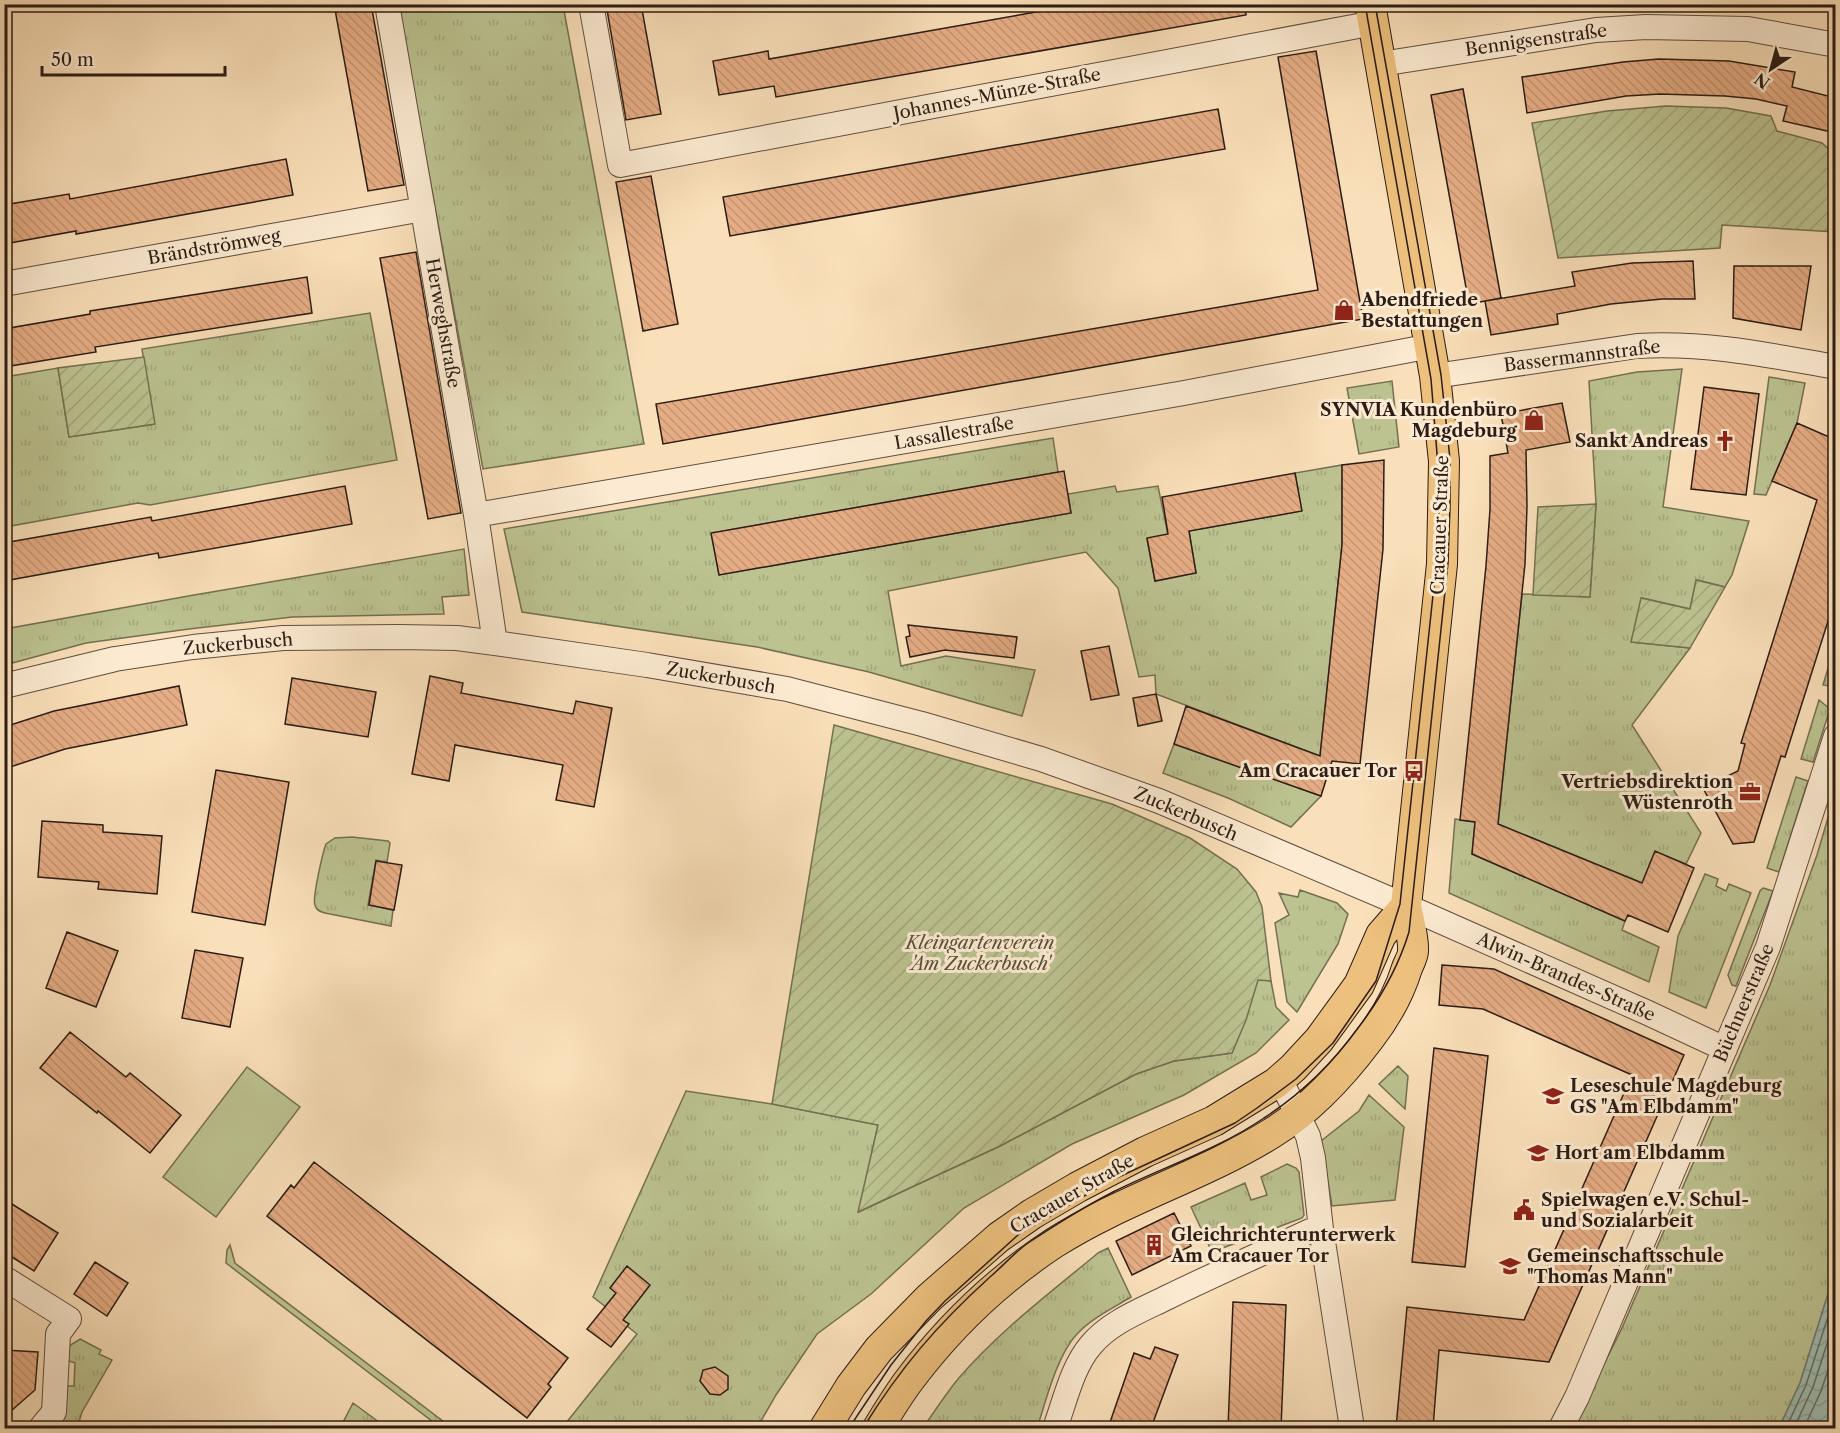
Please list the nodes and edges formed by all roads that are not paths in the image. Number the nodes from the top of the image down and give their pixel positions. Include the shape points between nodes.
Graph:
1 (387, 4) edge
2 (591, 4) edge
3 (1372, 14) edge
4 (1836, 45) edge
5 (1381, 64) junction
6 (423, 209) junction
7 (4, 284) edge
8 (1431, 346) junction
9 (1836, 367) edge
10 (1436, 376) junction
11 (476, 515) junction
12 (495, 643) junction
13 (4, 686) edge
14 (1836, 736) edge
15 (1406, 906) junction
16 (1725, 1049) junction
17 (1280, 1079) junction
18 (1298, 1113) junction
19 (1321, 1229) junction
20 (4, 1278) edge
21 (41, 1428) edge
22 (825, 1428) edge
23 (878, 1428) edge
24 (1055, 1428) edge
25 (1352, 1428) edge
26 (1561, 1428) edge

1 - 6 street, Herweghstraße
2 - 3 street, Johannes-Münze-Straße via 620,165
3 - 5 main road, Cracauer Straße
4 - 5 street, Bennigsenstraße via 1748,29 1646,27 1596,30
5 - 8 main road, Cracauer Straße
6 - 7 street, Brändströmweg
6 - 11 street, Herweghstraße
8 - 10 main road, Cracauer Straße
8 - 11 street, Lassallestraße via 1184,393
9 - 10 street, Bassermannstraße via 1727,347 1665,344
10 - 15 main road, Cracauer Straße via 1444,461 1442,564
11 - 12 street, Herweghstraße
12 - 13 street, Zuckerbusch via 420,637 268,639 115,659
12 - 15 street, Zuckerbusch via 787,689 1041,759 1159,801
14 - 16 street, Büchnerstraße via 1768,947
15 - 16 street, Alwin-Brandes-Straße
15 - 17 main road, Cracauer Straße via 1381,935 1359,985 1319,1040
15 - 18 main road, Cracauer Straße via 1413,951 1393,1004 1341,1076
16 - 26 street, Büchnerstraße
17 - 18 street
17 - 22 main road, Cracauer Straße via 1215,1120 1078,1187 999,1237 930,1297 879,1349
18 - 19 street via 1313,1158
18 - 23 main road, Cracauer Straße via 1238,1153 1100,1216 997,1286 940,1343
19 - 24 street via 1212,1275 1107,1330 1089,1346 1079,1362
19 - 25 street
20 - 21 street via 69,1319 58,1334 54,1412

